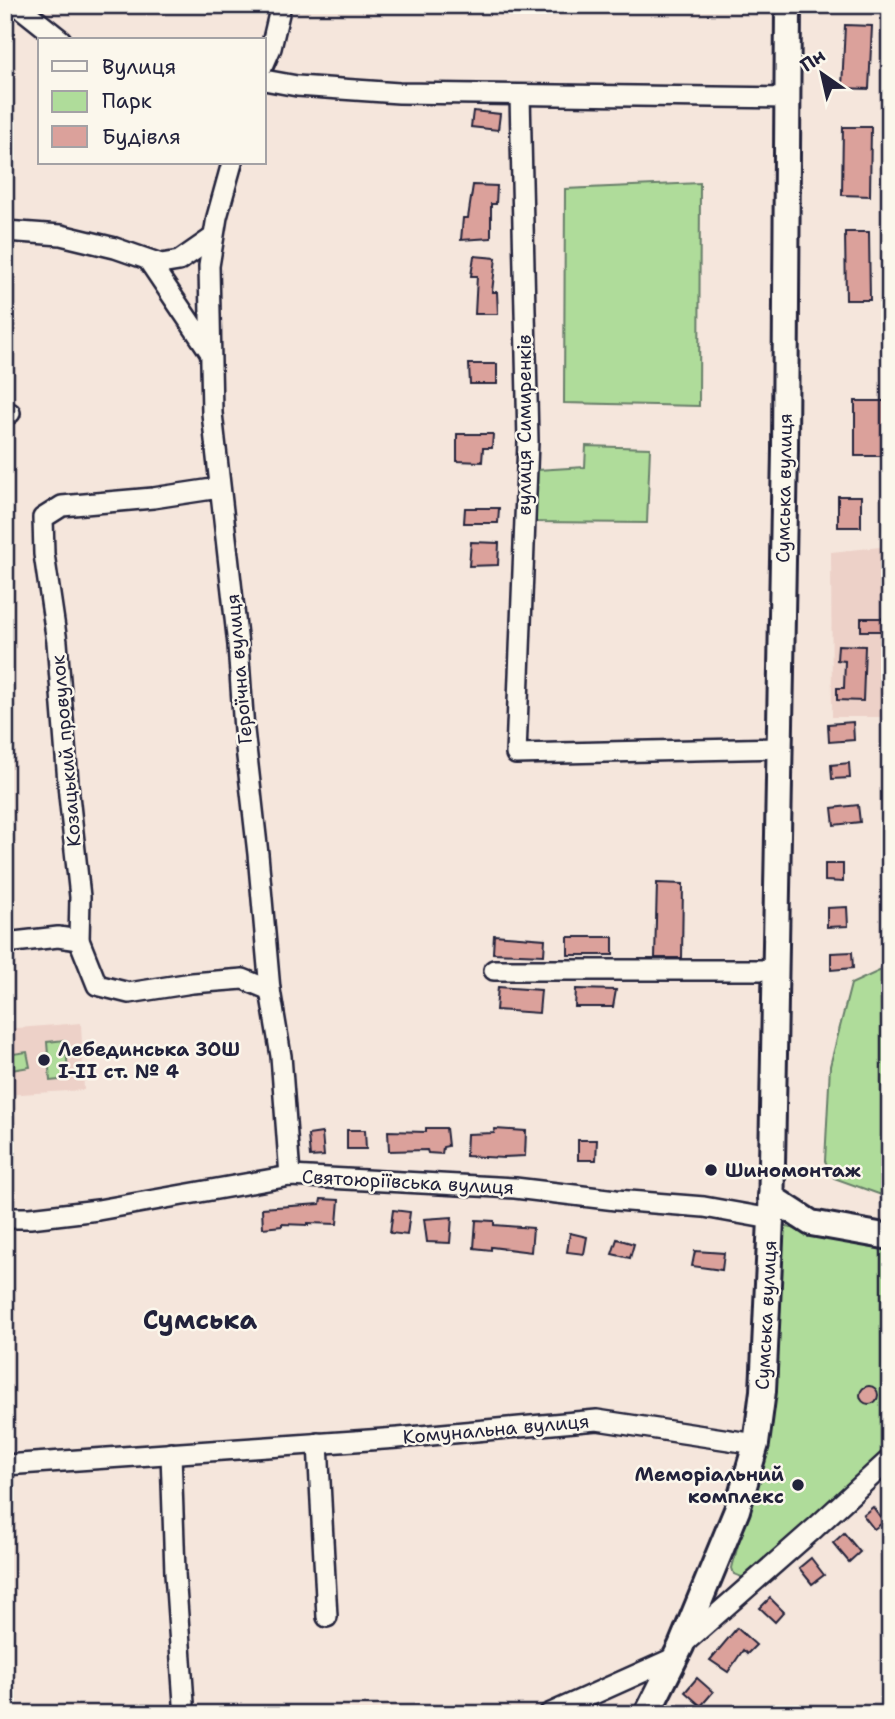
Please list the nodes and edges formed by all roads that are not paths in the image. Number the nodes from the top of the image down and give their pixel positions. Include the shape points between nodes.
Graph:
1 (11, 5) edge
2 (17, 5) edge
3 (281, 5) edge
4 (788, 5) edge
5 (5, 14) edge
6 (58, 38) edge
7 (266, 59) edge
8 (266, 80) edge
9 (520, 95) junction
10 (787, 98) junction
11 (232, 164) edge
12 (5, 231) edge
13 (212, 238) junction
14 (148, 260) junction
15 (210, 352) junction
16 (219, 488) junction
17 (779, 748) junction
18 (79, 940) junction
19 (5, 943) edge
20 (494, 970) dead end
21 (775, 970) junction
22 (270, 990) junction
23 (290, 1176) junction
24 (771, 1208) junction
25 (5, 1218) edge
26 (890, 1237) edge
27 (318, 1443) junction
28 (756, 1444) junction
29 (171, 1453) junction
30 (890, 1458) edge
31 (5, 1465) edge
32 (327, 1617) dead end
33 (679, 1651) junction
34 (184, 1703) dead end
35 (549, 1714) edge
36 (647, 1714) edge

1 - 5 street
2 - 6 street
3 - 7 street
4 - 10 main road, Сумська вулиця
8 - 9 street via 399,93
9 - 10 street
9 - 17 street, вулиця Симиренків via 528,441 516,754
10 - 17 main road, Сумська вулиця
11 - 13 street, Героїчна вулиця
12 - 14 street via 61,235
13 - 14 street via 179,261 161,264
13 - 15 street, Героїчна вулиця
14 - 15 street
15 - 16 street, Героїчна вулиця
16 - 18 street, Козацький провулок via 62,506 43,518 80,897
16 - 22 street, Героїчна вулиця
17 - 21 main road, Сумська вулиця
18 - 19 street via 58,937
18 - 22 street, Козацький провулок via 97,985 129,993 243,979
20 - 21 street
21 - 24 main road, Сумська вулиця
22 - 23 street, Героїчна вулиця via 281,1056
23 - 24 street, Святоюріївська вулиця
23 - 25 street, Святоюріївська вулиця via 98,1210
24 - 26 main road via 811,1223
24 - 28 main road, Сумська вулиця via 763,1391
27 - 28 street, Комунальна вулиця via 597,1420
27 - 29 street, Комунальна вулиця
27 - 32 street
28 - 33 main road, Сумська вулиця via 737,1510
29 - 31 street, Комунальна вулиця
29 - 34 street
30 - 33 street, Сумська вулиця
33 - 35 street
33 - 36 main road, Сумська вулиця

